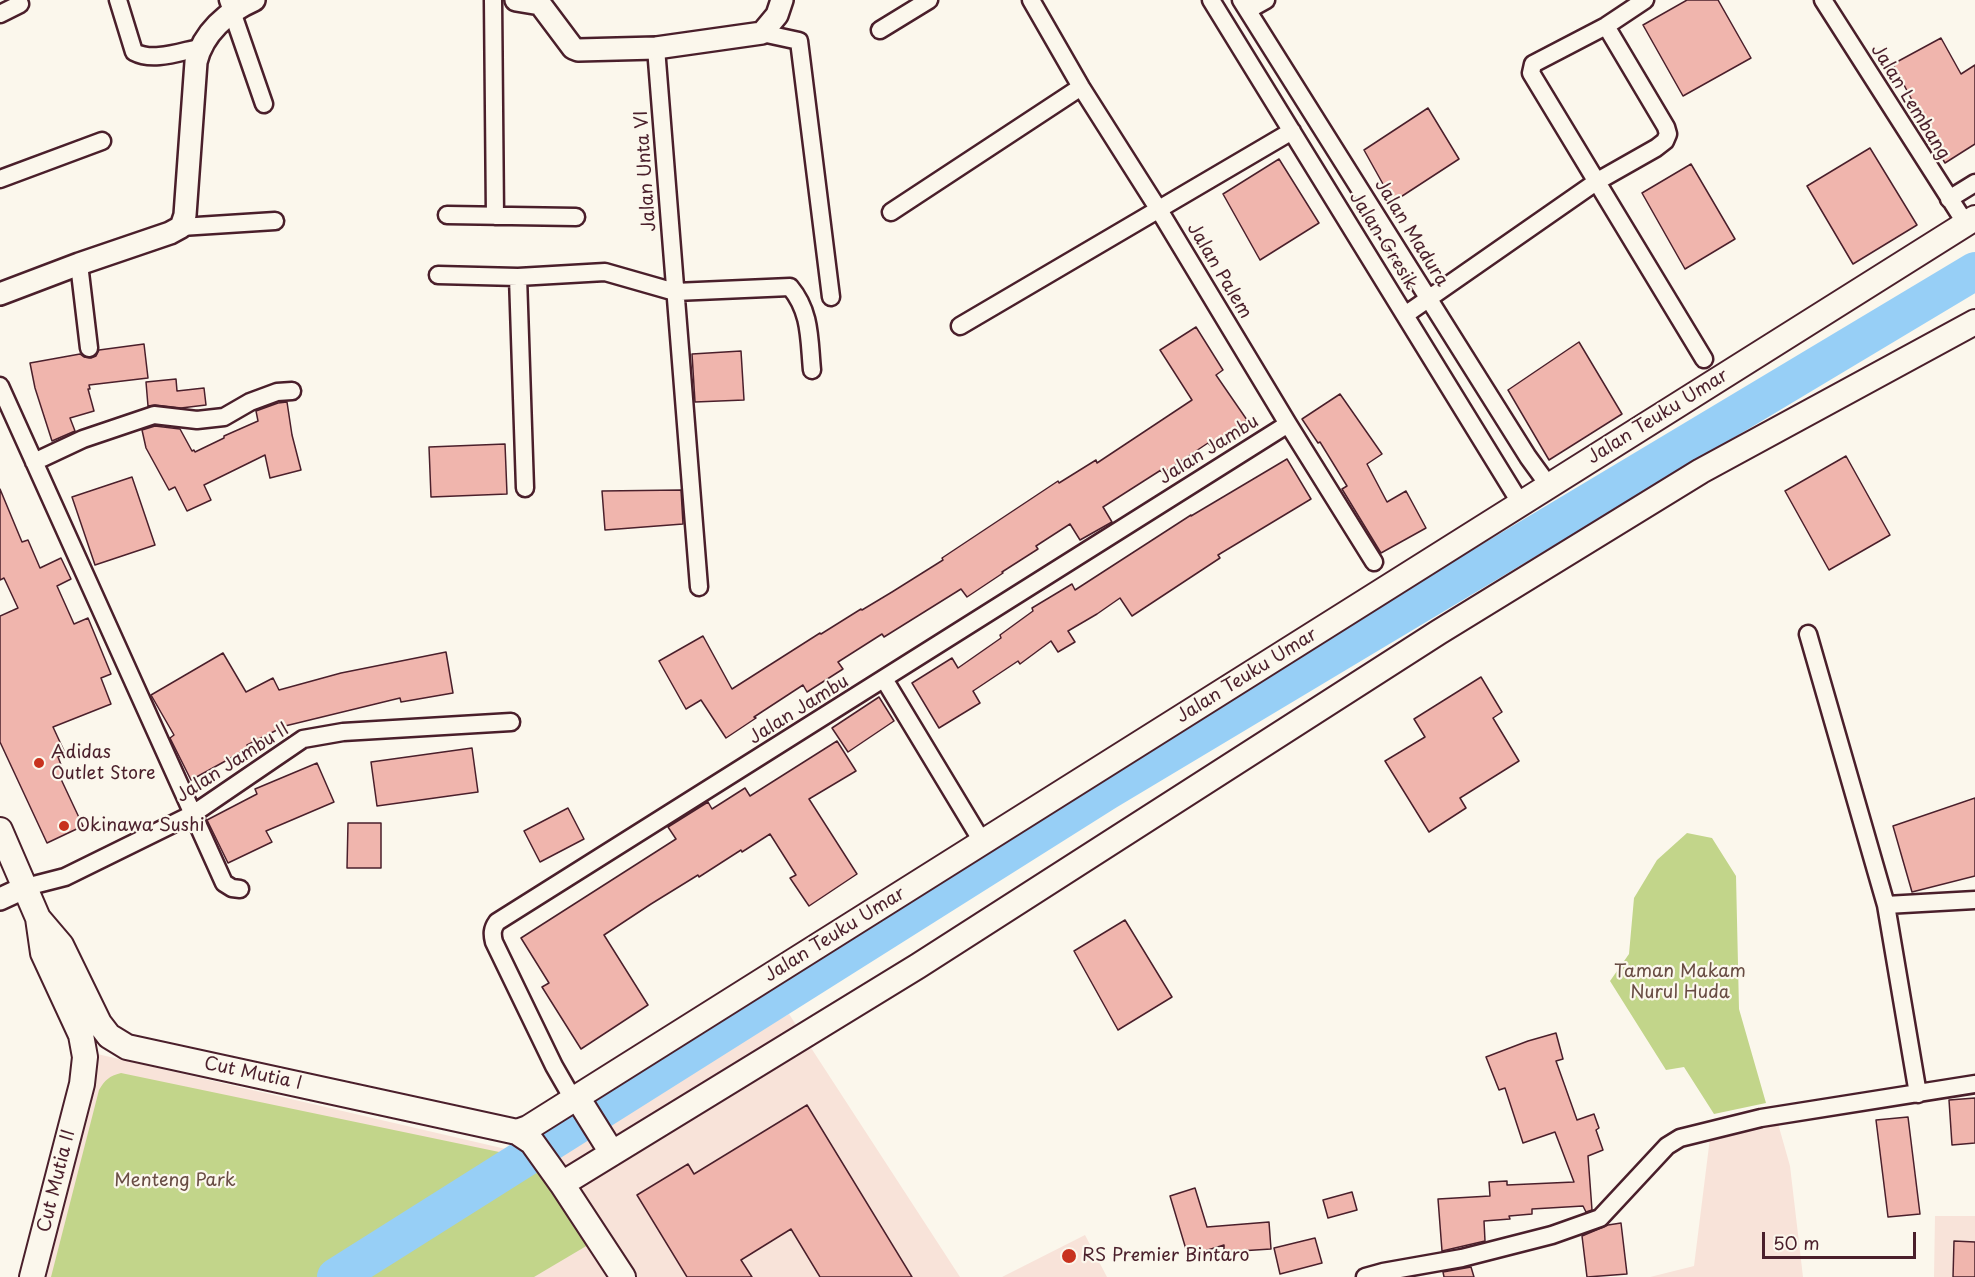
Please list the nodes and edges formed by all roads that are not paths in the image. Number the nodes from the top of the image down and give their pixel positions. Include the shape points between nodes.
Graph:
1 (118, 0) edge
2 (254, 0) edge
3 (493, 0) edge
4 (516, 0) edge
5 (782, 0) edge
6 (929, 0) edge
7 (1031, 0) edge
8 (1211, 0) edge
9 (1266, 0) edge
10 (1645, 0) edge
11 (1823, 0) edge
12 (541, 2) edge
13 (20, 4) dead end
14 (1244, 5) edge
15 (231, 6) edge
16 (0, 14) edge
17 (1606, 26) junction
18 (880, 30) dead end
19 (762, 33) junction
20 (199, 48) junction
21 (656, 48) junction
22 (1081, 87) junction
23 (264, 104) dead end
24 (1292, 131) junction
25 (102, 141) dead end
26 (0, 179) edge
27 (1596, 182) junction
28 (1975, 183) edge
29 (1949, 199) junction
30 (1159, 210) junction
31 (891, 212) dead end
32 (447, 215) dead end
33 (495, 216) junction
34 (576, 217) dead end
35 (275, 221) dead end
36 (1970, 221) edge
37 (181, 227) junction
38 (79, 264) junction
39 (438, 275) dead end
40 (518, 277) junction
41 (675, 292) junction
42 (0, 294) edge
43 (831, 297) dead end
44 (1429, 299) junction
45 (1405, 315) junction
46 (1975, 322) edge
47 (960, 326) dead end
48 (89, 348) dead end
49 (1704, 360) dead end
50 (812, 370) dead end
51 (0, 386) edge
52 (292, 391) dead end
53 (1288, 423) junction
54 (33, 462) junction
55 (1549, 486) junction
56 (525, 488) dead end
57 (1521, 504) junction
58 (1374, 562) dead end
59 (699, 587) dead end
60 (1808, 634) dead end
61 (884, 678) junction
62 (511, 722) dead end
63 (193, 814) junction
64 (0, 830) edge
65 (983, 843) junction
66 (26, 887) junction
67 (240, 889) dead end
68 (0, 899) edge
69 (1975, 900) edge
70 (1886, 905) junction
71 (38, 918) junction
72 (127, 1047) junction
73 (82, 1084) junction
74 (1975, 1084) edge
75 (1918, 1094) junction
76 (579, 1103) junction
77 (524, 1137) junction
78 (607, 1146) junction
79 (557, 1177) junction
80 (32, 1277) edge
81 (623, 1277) edge
82 (1365, 1277) edge

1 - 20 street via 134,52 157,56
2 - 15 street
3 - 33 street
4 - 12 street
5 - 19 street via 777,15
6 - 18 street
7 - 22 street, Jalan Palem
8 - 24 street, Jalan Gresik
9 - 14 street
10 - 17 street
11 - 29 street, Jalan Lembang
12 - 21 street via 578,50
13 - 16 street
14 - 44 street, Jalan Madura
15 - 20 street
15 - 23 street
17 - 27 street via 1668,134 1656,148
17 - 27 street via 1533,64 1531,70
19 - 21 street
19 - 43 street via 799,41
20 - 37 street
21 - 41 street, Jalan Unta VI
22 - 30 street, Jalan Palem
22 - 31 street
24 - 30 street
24 - 45 street, Jalan Gresik
25 - 26 street
27 - 44 street
27 - 49 street
28 - 29 street
29 - 36 street, Jalan Lembang
30 - 47 street
30 - 53 street, Jalan Palem
32 - 33 street
33 - 34 street
35 - 37 street
36 - 55 main road, Jalan Teuku Umar
37 - 38 street
38 - 42 street
38 - 48 street
39 - 40 street
40 - 41 street via 605,272
40 - 56 street
41 - 50 street via 790,286 800,298 807,319
41 - 59 street, Jalan Unta VI
44 - 45 street
44 - 55 street, Jalan Madura
45 - 57 street, Jalan Gresik
46 - 78 main road via 1681,484 1439,632 918,966
51 - 54 street
52 - 54 street via 250,402 224,417 197,420 154,415 83,439
53 - 58 street, Jalan Palem
53 - 61 street, Jalan Jambu
54 - 63 street
55 - 57 main road, Jalan Teuku Umar
57 - 65 main road, Jalan Teuku Umar
60 - 70 street
61 - 65 street
61 - 76 street, Jalan Jambu via 494,926 494,942 554,1066
62 - 63 street, Jalan Jambu II via 343,732 303,739
63 - 66 street, Jalan Jambu II via 65,877
63 - 67 street via 224,883
64 - 66 main road
65 - 76 main road, Jalan Teuku Umar
66 - 68 street
66 - 71 main road
69 - 70 street
70 - 75 street
71 - 72 main road, Cut Mutia I via 61,945 99,1023 109,1036
71 - 73 main road, Cut Mutia II via 43,953 81,1035
72 - 73 main road, Cut Mutia II via 100,1059
72 - 77 main road, Cut Mutia I
73 - 80 main road, Cut Mutia II
74 - 75 street
75 - 82 street via 1761,1118 1680,1138 1667,1146 1600,1218 1462,1258
76 - 77 main road, Jalan Teuku Umar via 528,1128
76 - 78 main road
77 - 79 main road
78 - 79 main road
79 - 81 main road

